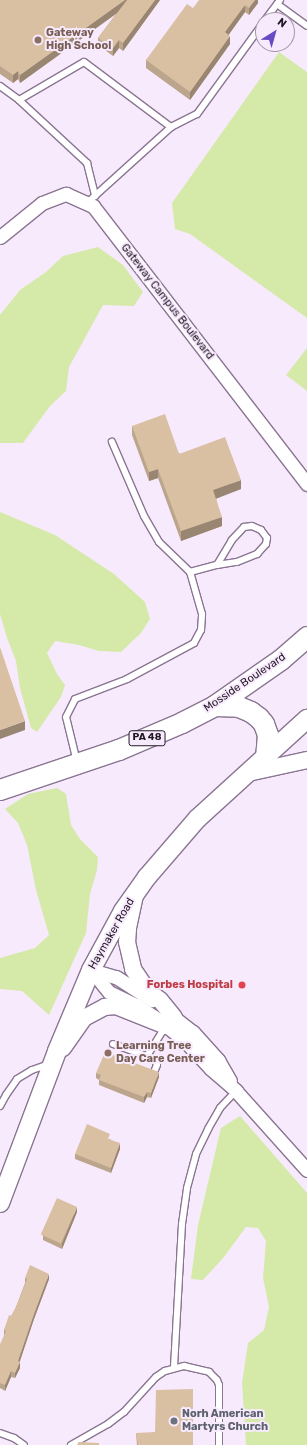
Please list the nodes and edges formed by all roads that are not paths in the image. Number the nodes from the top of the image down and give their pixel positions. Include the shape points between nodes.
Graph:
1 (279, 2) edge
2 (271, 12) edge
3 (307, 26) edge
4 (255, 34) edge
5 (0, 86) edge
6 (19, 100) junction
7 (171, 127) junction
8 (91, 199) junction
9 (0, 237) edge
10 (112, 442) dead end
11 (307, 484) edge
12 (217, 565) junction
13 (190, 572) junction
14 (307, 638) edge
15 (215, 706) junction
16 (307, 719) edge
17 (266, 756) junction
18 (307, 760) edge
19 (78, 764) junction
20 (248, 773) junction
21 (0, 790) edge
22 (135, 894) junction
23 (91, 970) junction
24 (170, 1021) junction
25 (113, 1044) dead end
26 (147, 1056) junction
27 (52, 1063) junction
28 (154, 1072) edge
29 (236, 1091) junction
30 (0, 1106) edge
31 (307, 1170) edge
32 (0, 1203) edge
33 (174, 1367) junction
34 (0, 1433) edge
35 (24, 1445) edge
36 (71, 1445) edge
37 (219, 1445) edge

1 - 2 lane
1 - 3 lane
4 - 7 lane via 197,114
5 - 6 lane
6 - 7 lane via 84,62
6 - 8 lane via 87,163
7 - 8 lane
8 - 9 street, Gateway Campus Boulevard via 66,194 42,203
8 - 11 street, Gateway Campus Boulevard via 93,206
10 - 13 lane via 155,536
12 - 12 lane via 237,562 257,554 266,544 267,538 261,530 252,526 244,527 232,540
12 - 13 lane
13 - 19 lane via 202,614 201,630 194,643 127,679 75,699 66,717
14 - 15 main road, Mosside Boulevard / PA 48 via 281,660
15 - 17 main road via 239,707 260,718 268,735
15 - 19 main road, Mosside Boulevard / PA 48 via 126,747
16 - 17 main road, Haymaker Road
17 - 20 main road, Haymaker Road
18 - 20 street
19 - 21 main road, Mosside Boulevard / PA 48
20 - 22 main road, Haymaker Road via 197,819 170,848
22 - 23 main road, Haymaker Road
22 - 24 street via 127,942 133,969 147,990 160,1000
23 - 24 street via 109,992
23 - 27 main road, Haymaker Road
24 - 26 lane
24 - 27 street via 116,1006 105,1007 84,1018
24 - 29 street
25 - 26 lane
26 - 28 lane via 157,1061
27 - 30 lane via 17,1079
27 - 32 main road, Haymaker Road
29 - 31 street
29 - 33 lane via 220,1108 208,1129 196,1154 187,1188 182,1224
33 - 36 lane via 156,1377 136,1401 108,1424
33 - 37 lane via 204,1370 217,1380
34 - 35 lane

